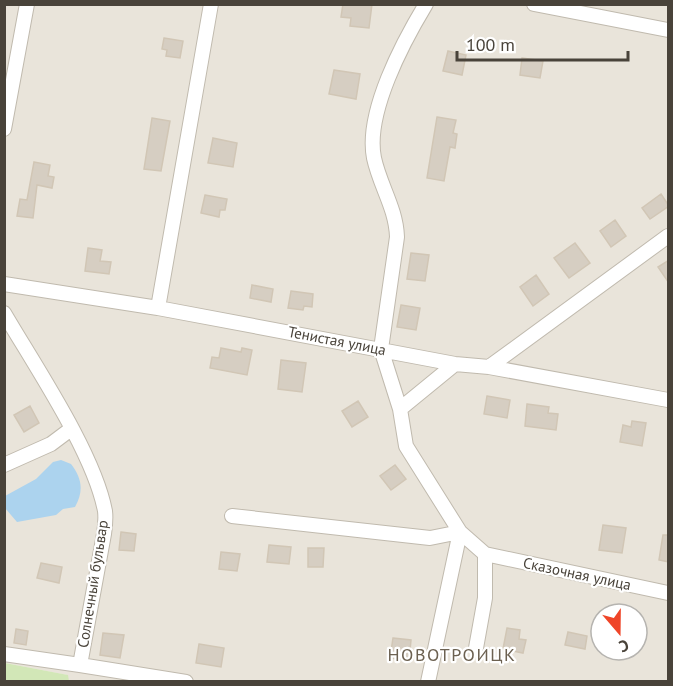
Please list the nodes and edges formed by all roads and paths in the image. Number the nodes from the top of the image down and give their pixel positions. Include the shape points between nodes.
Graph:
1 (27, 4) edge
2 (211, 4) edge
3 (426, 4) edge
4 (534, 4) edge
5 (669, 30) edge
6 (4, 129) edge
7 (669, 236) edge
8 (4, 284) edge
9 (158, 308) junction
10 (4, 313) edge
11 (381, 349) junction
12 (455, 364) junction
13 (489, 367) junction
14 (669, 400) edge
15 (400, 409) junction
16 (70, 429) junction
17 (4, 465) edge
18 (232, 516) dead end
19 (460, 532) junction
20 (484, 554) junction
21 (669, 593) edge
22 (476, 648) dead end
23 (4, 654) edge
24 (80, 664) junction
25 (169, 680) edge
26 (186, 681) edge
27 (428, 681) edge

1 - 6 street
2 - 9 street
3 - 11 street via 393,67 372,140 377,170 396,219 397,237
4 - 5 street
7 - 13 street
8 - 9 street, Тенистая улица
9 - 11 street, Тенистая улица
10 - 16 street, Солнечный бульвар
11 - 12 street, Тенистая улица
11 - 15 street
12 - 13 street, Тенистая улица
12 - 15 street
13 - 14 street, Тенистая улица
15 - 19 street via 406,446
16 - 17 street via 51,444
16 - 24 street, Солнечный бульвар via 105,513
18 - 19 street via 430,538
19 - 20 street
19 - 27 street
20 - 21 street, Сказочная улица
20 - 22 street via 485,598
23 - 24 street
24 - 25 street, Солнечный бульвар
25 - 26 street, Солнечный бульвар

